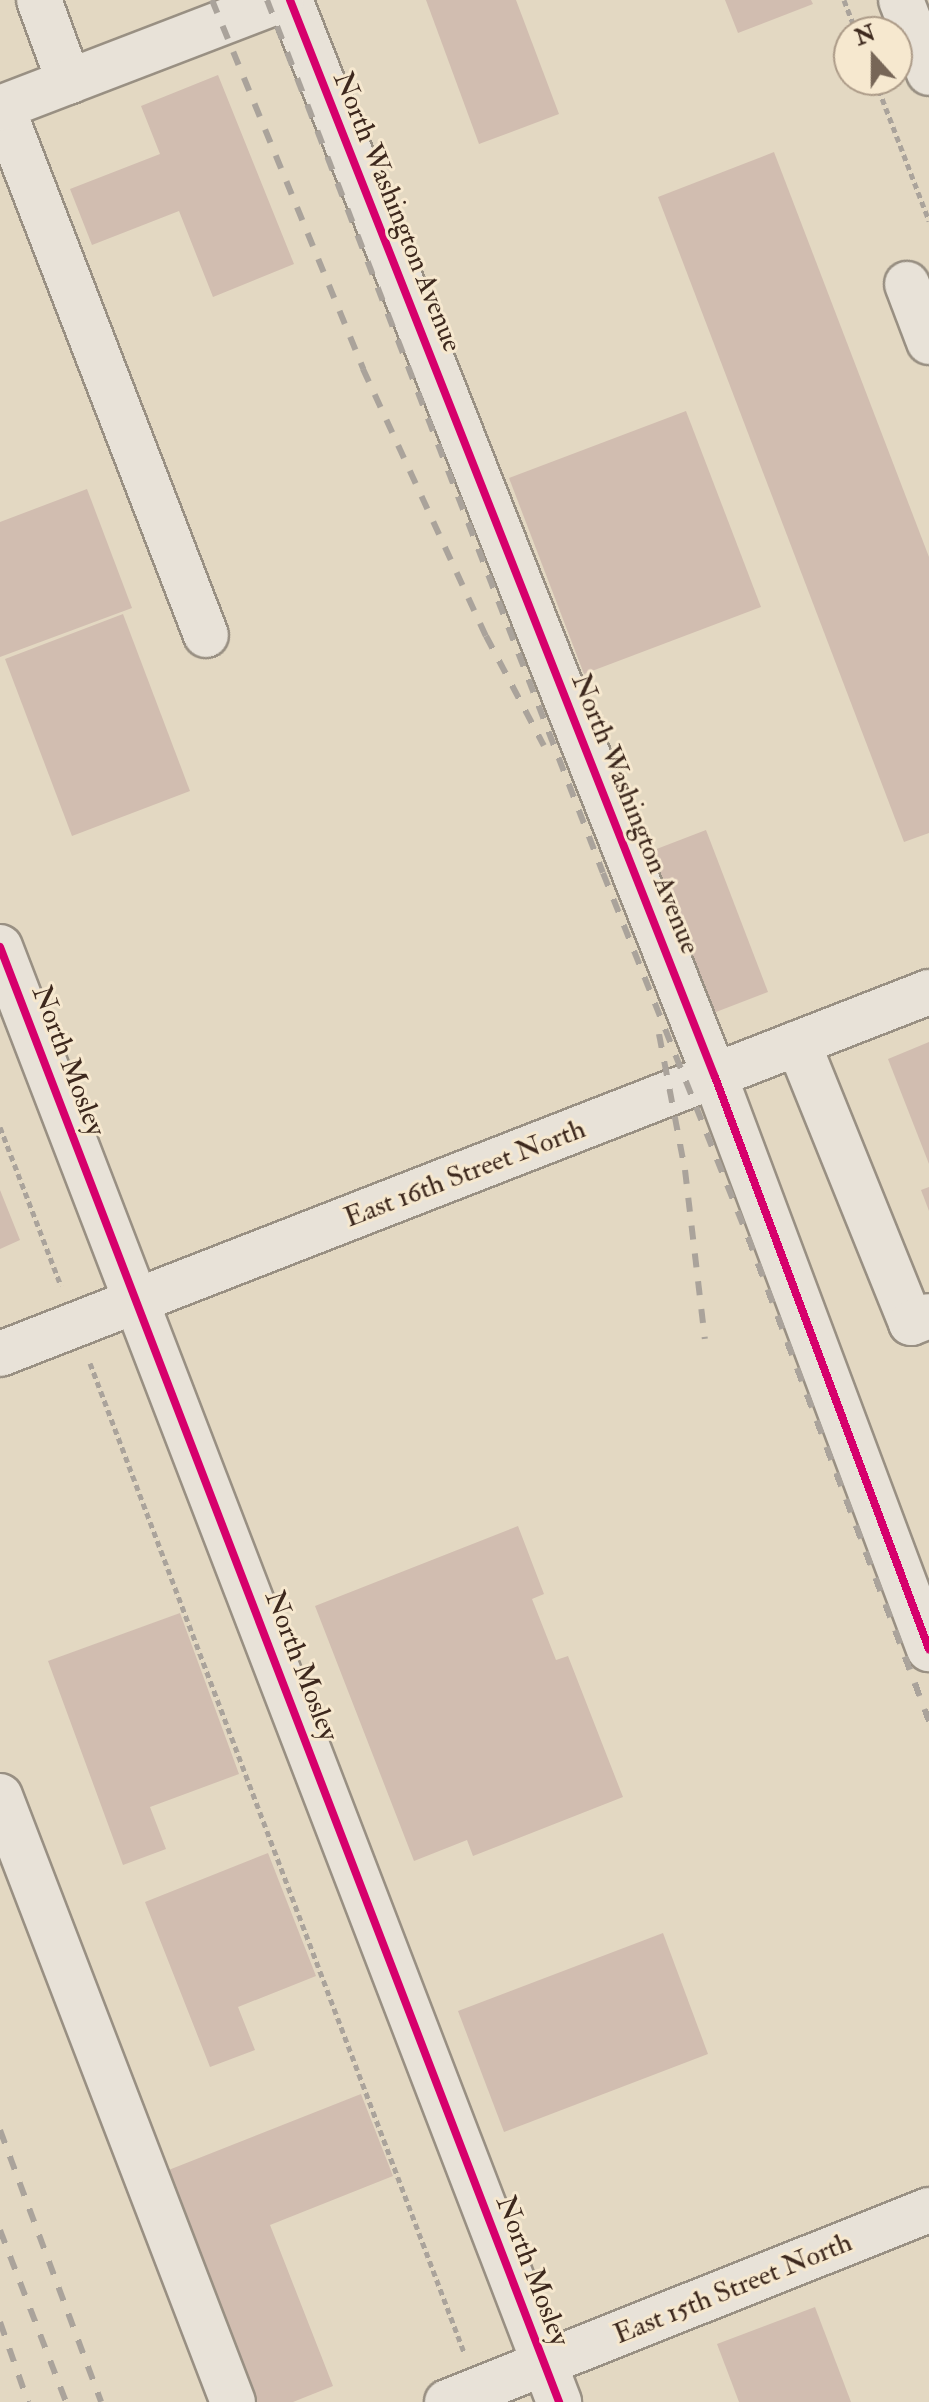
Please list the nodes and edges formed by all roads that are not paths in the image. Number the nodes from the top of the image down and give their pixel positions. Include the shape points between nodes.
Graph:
1 (39, 0) edge
2 (281, 0) edge
3 (290, 0) edge
4 (901, 0) edge
5 (929, 73) edge
6 (69, 82) junction
7 (1, 108) edge
8 (907, 284) dead end
9 (929, 342) edge
10 (206, 635) dead end
11 (0, 947) edge
12 (929, 992) edge
13 (13, 1017) edge
14 (798, 1043) junction
15 (715, 1077) junction
16 (138, 1301) junction
17 (929, 1316) edge
18 (0, 1354) edge
19 (929, 1649) edge
20 (0, 1796) edge
21 (929, 2210) edge
22 (552, 2383) edge
23 (462, 2396) edge
24 (233, 2402) edge

1 - 6 street
2 - 6 street
3 - 15 street, North Washington Avenue
4 - 5 street
6 - 7 street
7 - 10 street
8 - 9 street
11 - 13 street, North Mosley
12 - 14 street, East 16th Street North
13 - 16 street, North Mosley
14 - 15 street, East 16th Street North
14 - 17 street via 911,1323
15 - 16 street, East 16th Street North
15 - 19 street, North Washington Avenue
16 - 18 street, East 16th Street North
16 - 22 street, North Mosley
20 - 24 street
21 - 22 street, East 15th Street North
22 - 23 street, East 15th Street North

